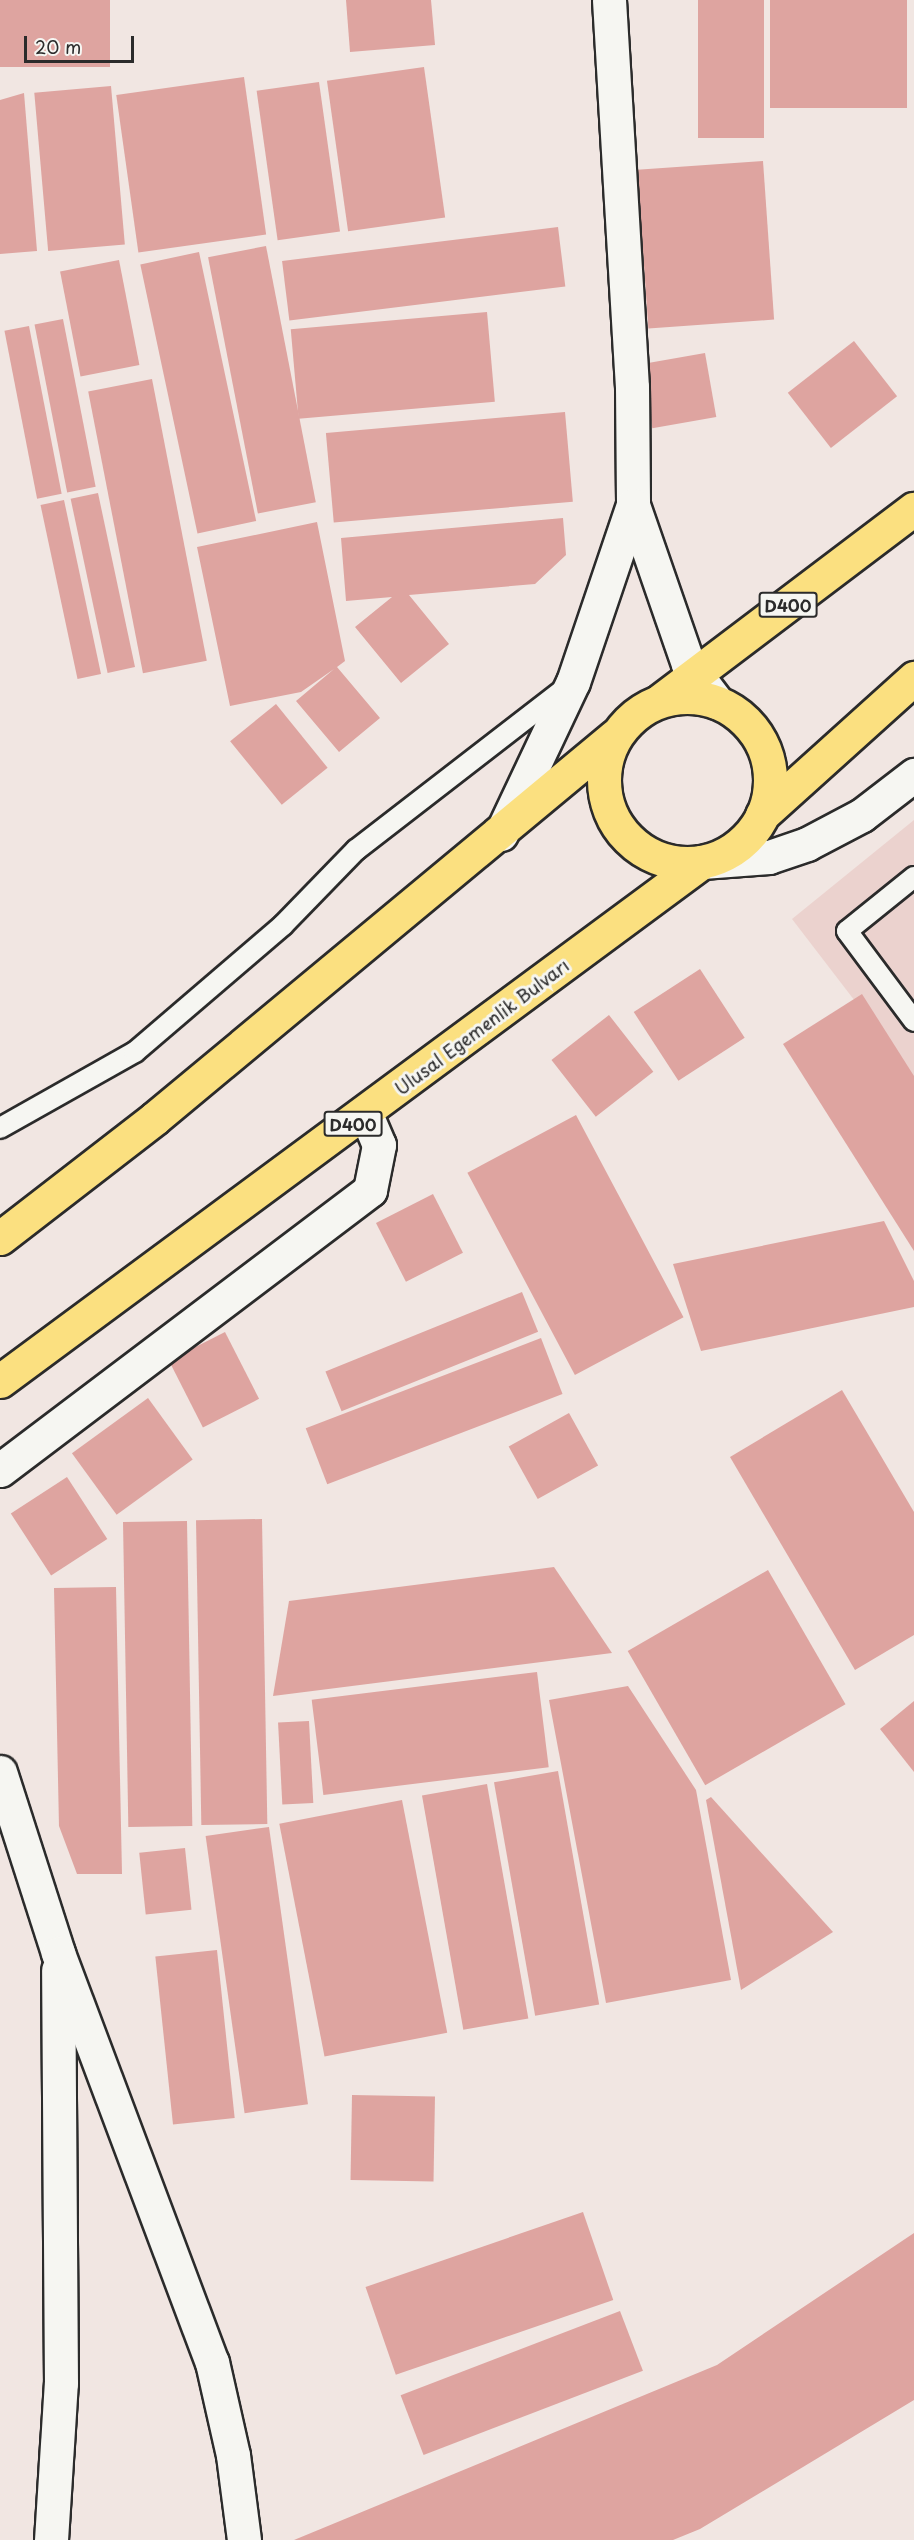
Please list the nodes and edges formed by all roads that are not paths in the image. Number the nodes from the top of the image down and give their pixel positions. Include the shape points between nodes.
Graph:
1 (609, 0) edge
2 (633, 505) junction
3 (914, 509) edge
4 (696, 674) junction
5 (914, 678) edge
6 (573, 682) junction
7 (661, 700) junction
8 (717, 702) junction
9 (616, 735) junction
10 (914, 775) edge
11 (762, 815) junction
12 (500, 834) junction
13 (702, 862) junction
14 (914, 878) edge
15 (914, 1021) edge
16 (366, 1115) junction
17 (0, 1128) edge
18 (0, 1238) edge
19 (0, 1381) edge
20 (0, 1470) edge
21 (0, 1772) edge
22 (58, 1953) junction
23 (51, 2540) edge
24 (244, 2540) edge

1 - 2 street via 632,387
2 - 4 street via 666,611
2 - 6 street
3 - 4 highway, D400
4 - 7 highway, D400
4 - 8 street
5 - 11 highway
6 - 12 street
6 - 17 lane via 382,828 283,925 135,1052
7 - 8 highway via 690,696
7 - 9 highway via 636,713
8 - 11 highway via 742,717 758,738 770,789
9 - 12 highway
9 - 13 highway via 605,761 604,789 612,817 628,840 650,855 675,863
10 - 13 street via 862,815 807,844 769,857
11 - 13 highway via 748,837
12 - 18 highway via 155,1118
13 - 16 highway, Ulusal Egemenlik Bulvarı / D400
14 - 15 lane via 847,931
16 - 19 highway, Ulusal Egemenlik Bulvarı / D400
16 - 20 street via 380,1145 370,1191
21 - 22 street
22 - 23 street via 61,2383
22 - 24 street via 212,2362 233,2456

